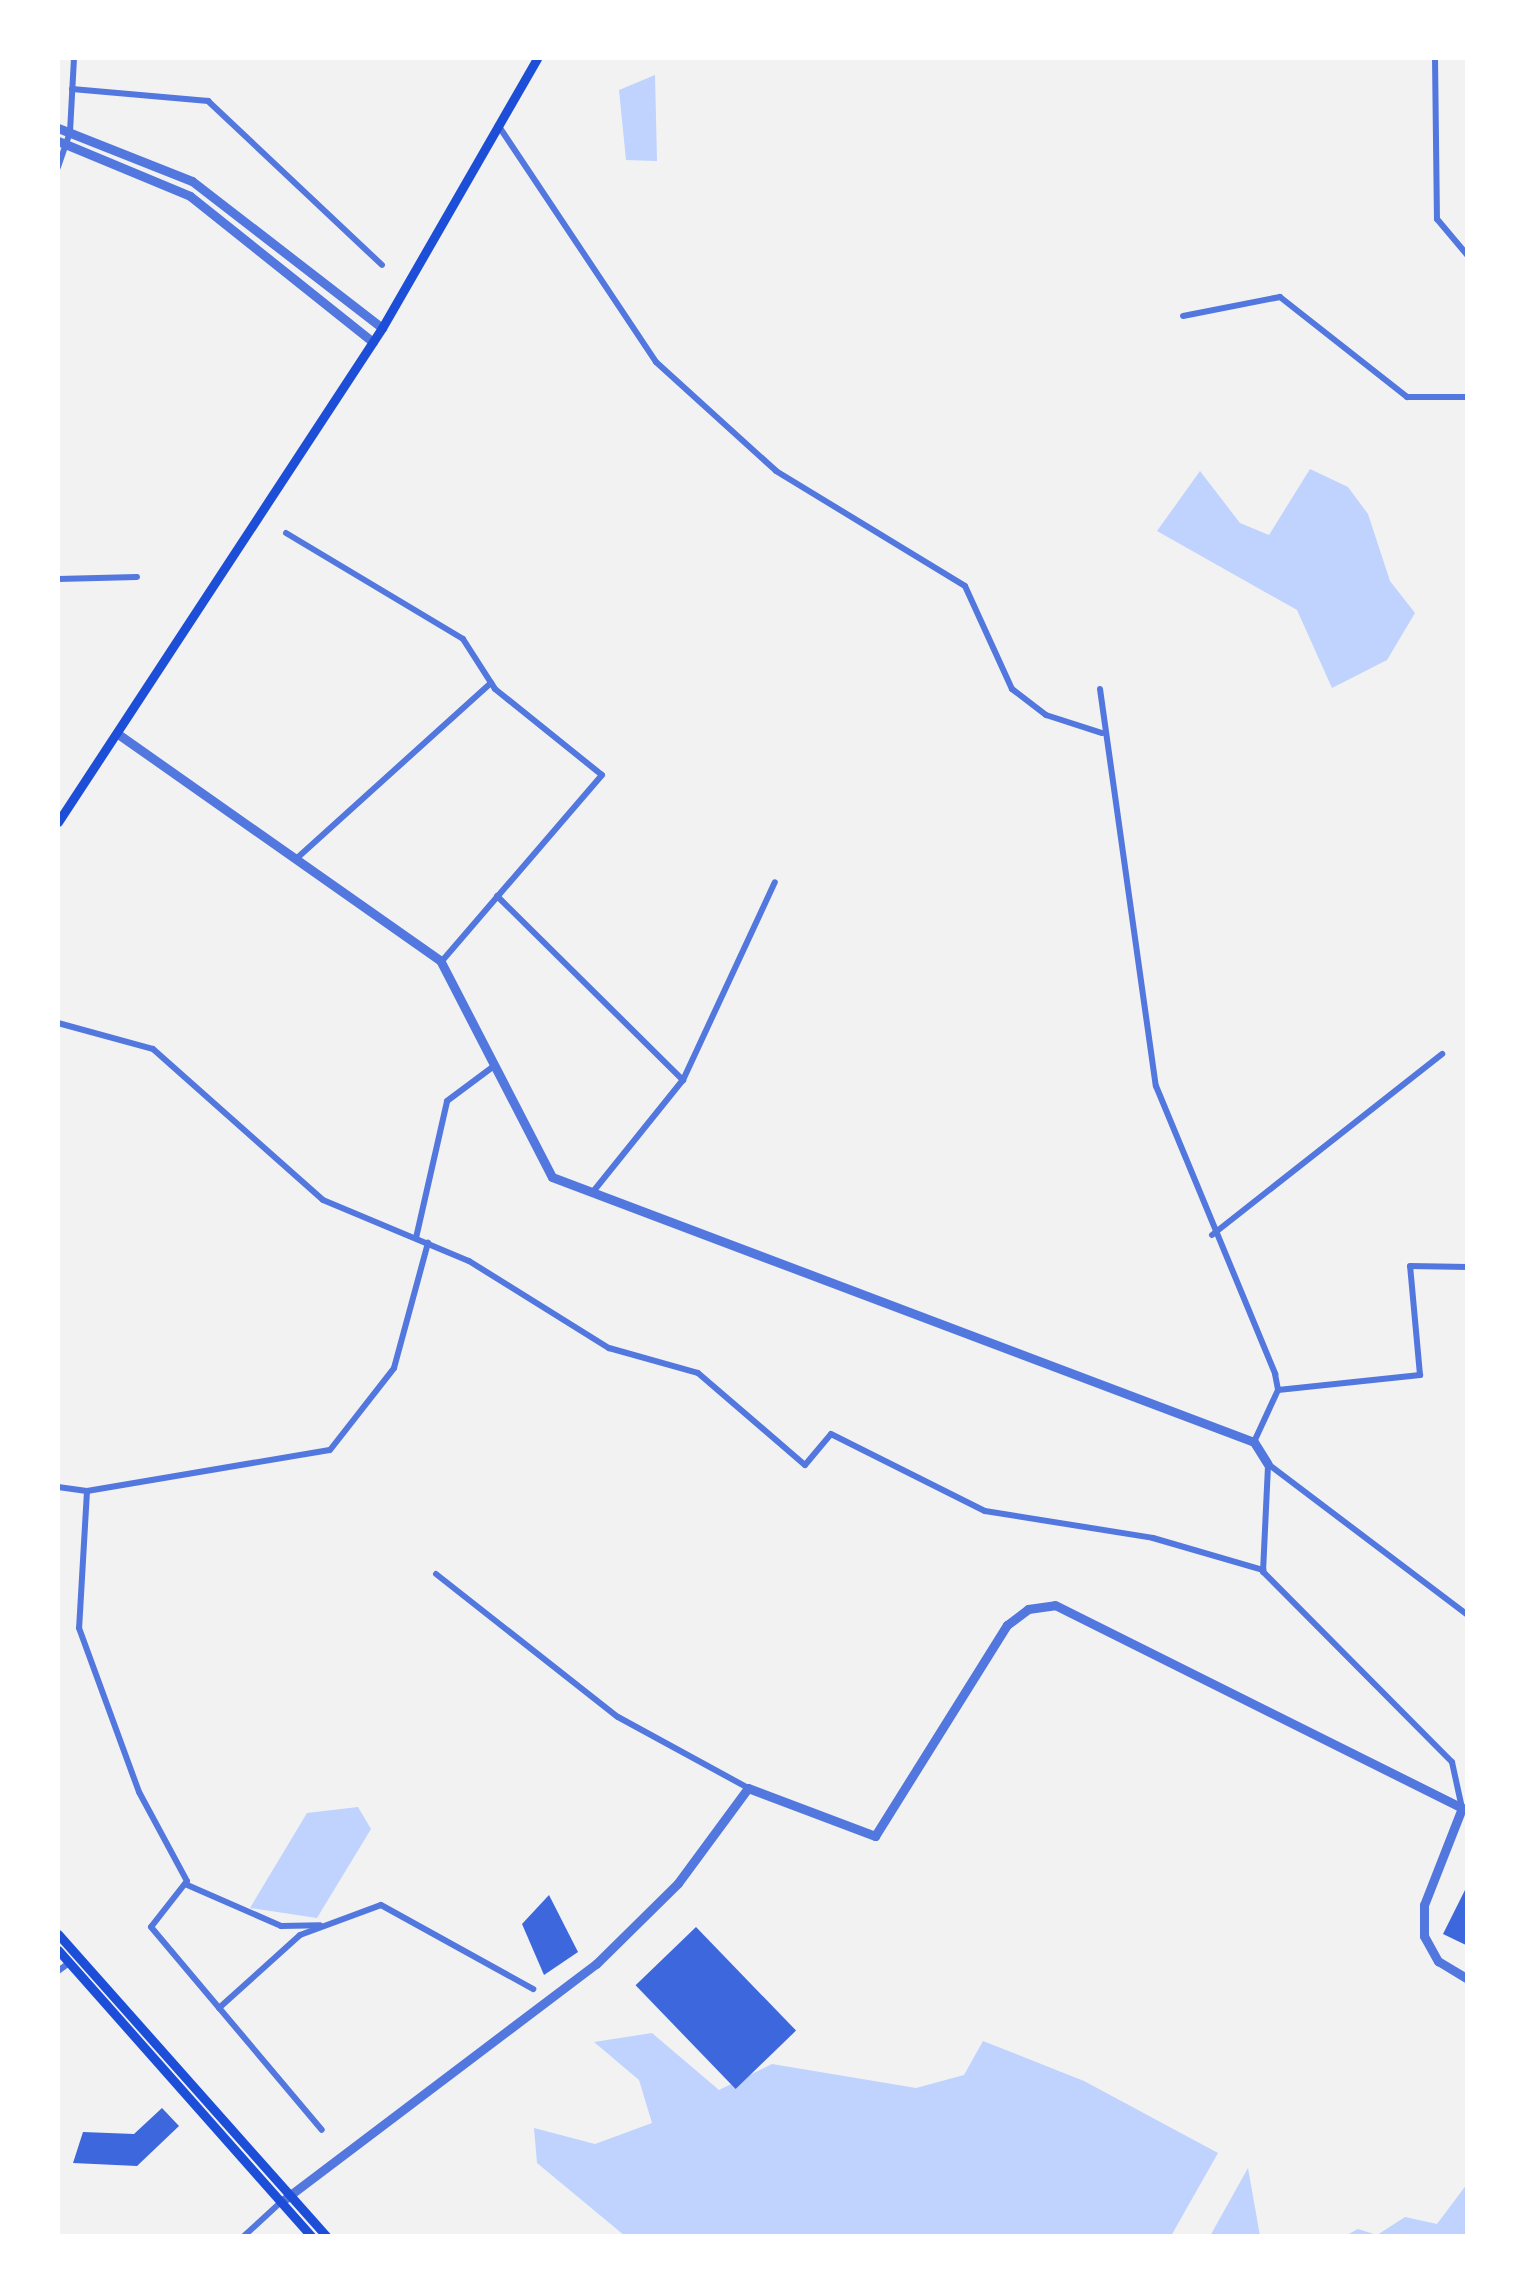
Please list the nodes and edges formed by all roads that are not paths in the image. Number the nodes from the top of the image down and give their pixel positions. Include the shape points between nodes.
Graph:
1 (74, 58) edge
2 (537, 58) edge
3 (1434, 58) edge
4 (72, 89) junction
5 (498, 124) junction
6 (58, 128) edge
7 (70, 132) junction
8 (62, 143) edge
9 (58, 167) edge
10 (1468, 256) edge
11 (382, 265) dead end
12 (1183, 316) dead end
13 (382, 328) junction
14 (373, 342) junction
15 (1468, 397) edge
16 (286, 534) dead end
17 (137, 577) dead end
18 (58, 578) edge
19 (491, 683) junction
20 (1100, 688) dead end
21 (1102, 733) junction
22 (118, 734) junction
23 (58, 822) edge
24 (296, 858) junction
25 (775, 882) dead end
26 (498, 896) junction
27 (441, 962) junction
28 (58, 1023) edge
29 (1442, 1054) dead end
30 (495, 1066) junction
31 (682, 1080) junction
32 (592, 1192) junction
33 (1212, 1235) junction
34 (416, 1238) junction
35 (428, 1243) junction
36 (1468, 1267) edge
37 (1278, 1390) junction
38 (1254, 1442) junction
39 (1268, 1464) junction
40 (58, 1487) edge
41 (87, 1491) junction
42 (1263, 1570) junction
43 (436, 1574) dead end
44 (1468, 1614) edge
45 (748, 1788) junction
46 (1462, 1808) junction
47 (185, 1884) junction
48 (330, 1924) junction
49 (58, 1934) edge
50 (58, 1950) edge
51 (69, 1963) junction
52 (58, 1971) edge
53 (1468, 1979) edge
54 (534, 1989) dead end
55 (219, 2008) junction
56 (322, 2130) dead end
57 (281, 2202) junction
58 (244, 2236) edge
59 (311, 2236) edge
60 (326, 2236) edge
61 (454, 2236) edge
62 (523, 2236) edge

1 - 4 street
2 - 5 main road
3 - 10 street via 1436,219
4 - 7 street
4 - 11 street via 208,101
5 - 13 main road
5 - 21 street via 656,362 776,471 964,586 1012,689 1046,716
6 - 7 street
7 - 8 street
7 - 13 street via 192,181
8 - 9 street
8 - 14 street via 190,196
12 - 15 street via 1280,296 1408,398
13 - 14 main road
14 - 22 main road
16 - 19 street via 464,639
17 - 18 street
19 - 24 street
19 - 26 street via 602,775
20 - 21 street
21 - 33 street via 1156,1086
22 - 23 main road
22 - 24 street
24 - 27 street
25 - 31 street
26 - 27 street
26 - 31 street
27 - 30 street
28 - 34 street via 154,1050 323,1200
29 - 33 street
30 - 32 street via 552,1178
30 - 34 street via 447,1101
31 - 32 street
32 - 38 street
33 - 37 street
34 - 35 street
35 - 41 street via 394,1368 330,1450
35 - 42 street via 608,1348 698,1374 804,1466 831,1434 985,1511 1153,1538
36 - 37 street via 1410,1266 1420,1376
37 - 38 street
38 - 39 street
39 - 42 street
39 - 44 street
40 - 41 street
41 - 47 street via 79,1628 139,1792
42 - 46 street via 1452,1762
43 - 45 street via 618,1717
45 - 46 street via 875,1836 1007,1624 1054,1605
45 - 57 street via 678,1883 596,1964
46 - 53 street via 1424,1905 1424,1936 1438,1961
47 - 48 street via 281,1926
47 - 55 street via 151,1928
48 - 54 street via 381,1905
48 - 55 street via 300,1935
49 - 60 main road
50 - 51 main road
51 - 52 street
51 - 57 main road
55 - 56 street
57 - 58 street
57 - 59 main road
61 - 62 lane

